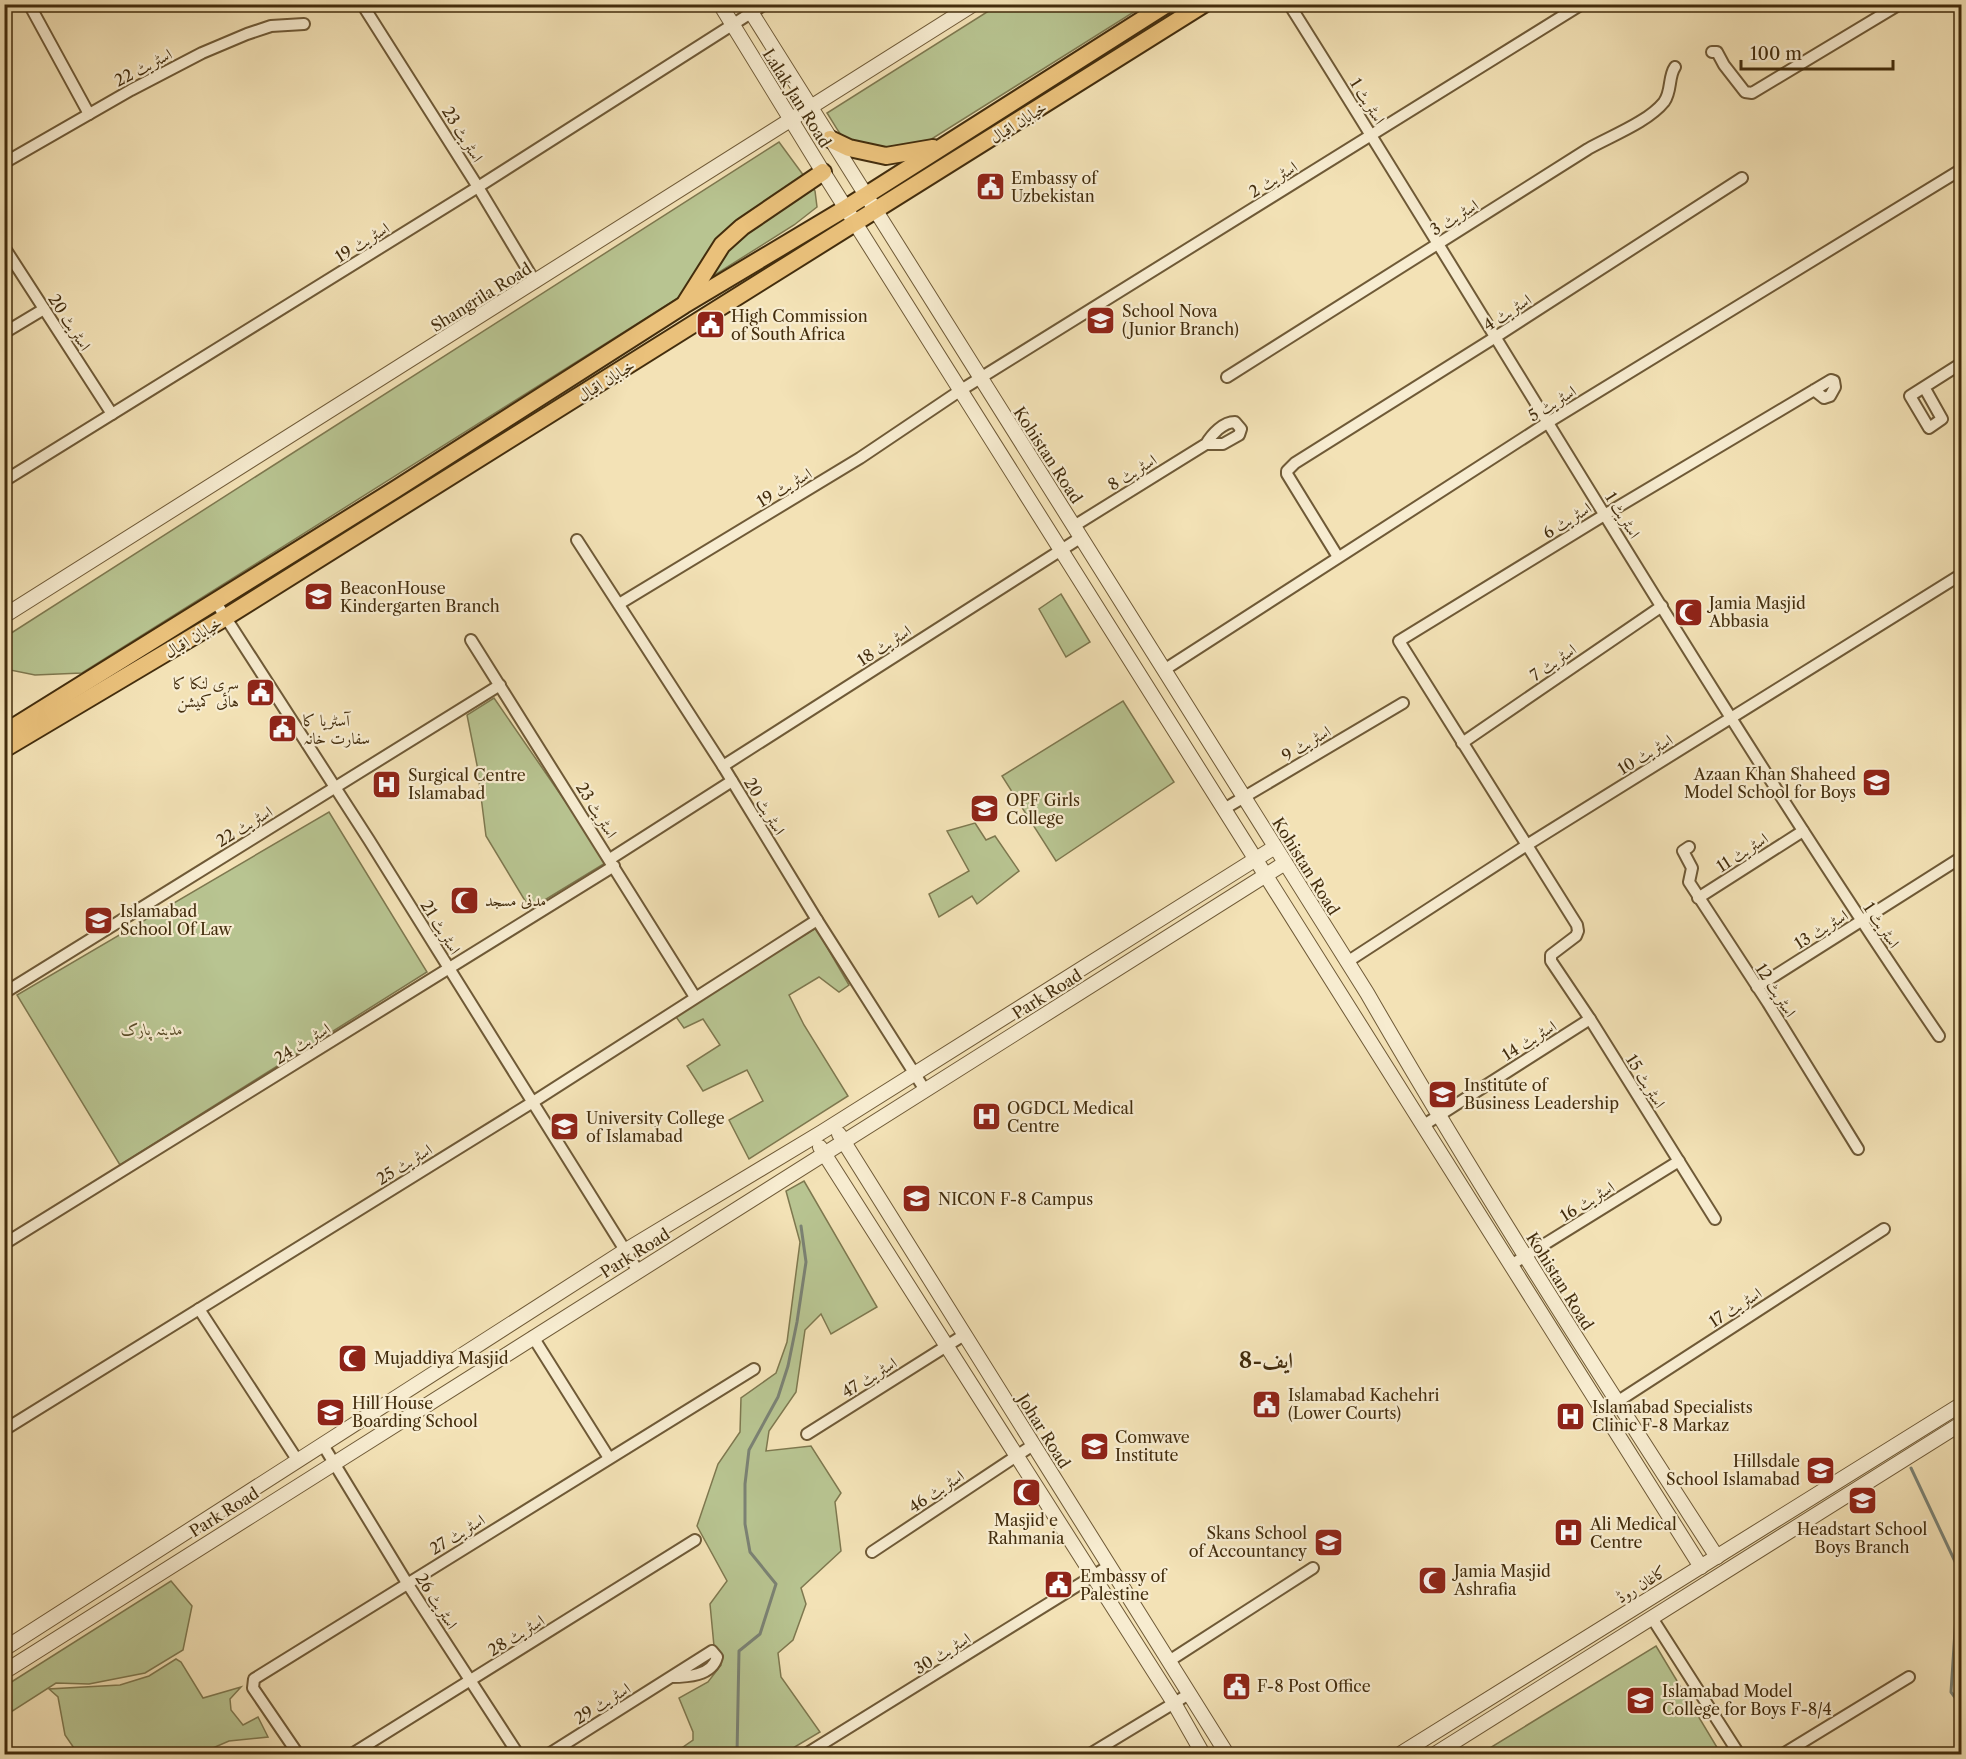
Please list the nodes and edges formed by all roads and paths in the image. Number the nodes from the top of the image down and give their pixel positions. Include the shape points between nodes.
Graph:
1 (29, 4) edge
2 (362, 4) edge
3 (720, 4) edge
4 (765, 4) edge
5 (974, 4) edge
6 (1167, 4) edge
7 (1204, 4) edge
8 (1288, 4) edge
9 (1582, 4) edge
10 (1900, 4) edge
11 (748, 9) edge
12 (304, 24) dead end
13 (733, 25) junction
14 (1712, 52) dead end
15 (1675, 67) dead end
16 (810, 109) junction
17 (89, 114) junction
18 (792, 120) junction
19 (1371, 135) junction
20 (830, 139) junction
21 (943, 146) junction
22 (4, 163) edge
23 (1962, 169) edge
24 (823, 172) junction
25 (1742, 178) dead end
26 (478, 187) junction
27 (864, 196) junction
28 (846, 208) junction
29 (875, 212) junction
30 (856, 224) junction
31 (1439, 244) junction
32 (4, 247) edge
33 (536, 282) junction
34 (684, 305) junction
35 (44, 309) junction
36 (4, 333) edge
37 (1494, 338) junction
38 (1962, 363) edge
39 (1227, 377) dead end
40 (980, 378) junction
41 (1924, 387) dead end
42 (961, 390) junction
43 (1814, 390) dead end
44 (112, 414) junction
45 (1547, 423) junction
46 (1206, 444) dead end
47 (4, 481) edge
48 (1606, 514) junction
49 (1077, 532) junction
50 (577, 540) dead end
51 (1061, 550) junction
52 (1338, 557) junction
53 (1962, 574) edge
54 (215, 601) junction
55 (619, 604) junction
56 (1662, 606) junction
57 (4, 616) edge
58 (226, 617) junction
59 (471, 639) dead end
60 (1164, 670) junction
61 (500, 685) junction
62 (1404, 703) dead end
63 (1730, 718) junction
64 (4, 733) edge
65 (1462, 743) junction
66 (4, 749) edge
67 (723, 766) junction
68 (732, 781) junction
69 (334, 787) junction
70 (1244, 798) junction
71 (1224, 809) junction
72 (1803, 831) junction
73 (1527, 845) junction
74 (1689, 847) dead end
75 (1275, 848) junction
76 (1962, 857) edge
77 (1256, 860) junction
78 (612, 862) junction
79 (1285, 863) junction
80 (1266, 875) junction
81 (1698, 898) junction
82 (817, 920) junction
83 (1862, 922) junction
84 (1347, 962) junction
85 (450, 969) junction
86 (1328, 973) junction
87 (1756, 987) junction
88 (4, 993) edge
89 (1366, 993) junction
90 (695, 997) junction
91 (1347, 1005) junction
92 (1590, 1019) junction
93 (1939, 1036) dead end
94 (915, 1073) junction
95 (925, 1090) junction
96 (533, 1102) junction
97 (1438, 1116) junction
98 (834, 1125) junction
99 (1424, 1125) junction
100 (813, 1137) junction
101 (843, 1141) junction
102 (1858, 1149) dead end
103 (825, 1153) junction
104 (1679, 1161) junction
105 (1715, 1219) dead end
106 (1884, 1229) dead end
107 (4, 1244) edge
108 (626, 1250) junction
109 (1526, 1257) junction
110 (1511, 1265) junction
111 (638, 1271) junction
112 (199, 1309) junction
113 (964, 1335) junction
114 (533, 1337) junction
115 (947, 1346) junction
116 (754, 1369) dead end
117 (1617, 1402) junction
118 (1962, 1404) edge
119 (1603, 1411) junction
120 (1962, 1423) edge
121 (4, 1430) edge
122 (807, 1434) dead end
123 (323, 1445) junction
124 (1033, 1445) junction
125 (1016, 1455) junction
126 (609, 1458) junction
127 (298, 1461) junction
128 (334, 1462) junction
129 (695, 1540) dead end
130 (872, 1552) dead end
131 (1717, 1557) junction
132 (1109, 1566) junction
133 (1701, 1566) junction
134 (1313, 1568) dead end
135 (1093, 1576) junction
136 (407, 1583) junction
137 (1652, 1618) junction
138 (4, 1649) edge
139 (1169, 1661) junction
140 (1534, 1671) junction
141 (4, 1672) edge
142 (671, 1677) dead end
143 (1910, 1677) dead end
144 (471, 1681) junction
145 (1544, 1686) junction
146 (1189, 1694) junction
147 (1174, 1703) junction
148 (298, 1755) edge
149 (352, 1755) edge
150 (518, 1755) edge
151 (549, 1755) edge
152 (806, 1755) edge
153 (1090, 1755) edge
154 (1203, 1755) edge
155 (1227, 1755) edge
156 (1400, 1755) edge
157 (1435, 1755) edge
158 (1739, 1755) edge
159 (1783, 1755) edge

1 - 17 street
2 - 26 street, اسٹریٹ 23
3 - 13 street, Lalak Jan Road
4 - 11 street
5 - 16 street, Shangrila Road
6 - 21 main road, خیابان اقبال
7 - 29 main road, خیابان اقبال
8 - 19 street, اسٹریٹ 1
9 - 19 street, اسٹریٹ 2
10 - 14 street via 1752,93 1737,84 1717,52
11 - 13 street, اسٹریٹ 19
11 - 16 street, Lalak Jan Road
12 - 17 street, اسٹریٹ 22 via 271,26 247,34 202,53
13 - 18 street, Lalak Jan Road
13 - 26 street, اسٹریٹ 19
15 - 31 street, اسٹریٹ 3 via 1664,102 1645,118 1588,149
16 - 18 street, Shangrila Road
16 - 20 street, Lalak Jan Road
17 - 22 street, اسٹریٹ 22
18 - 24 street, Lalak Jan Road
18 - 33 street, Shangrila Road
19 - 31 street, اسٹریٹ 1
19 - 40 street, اسٹریٹ 2
20 - 21 main road via 849,148 886,156
20 - 27 street, Lalak Jan Road
21 - 27 main road, خیابان اقبال
23 - 45 street, اسٹریٹ 5
24 - 28 street, Lalak Jan Road
24 - 34 main road via 742,227 722,246
25 - 37 street, اسٹریٹ 4
26 - 33 street, اسٹریٹ 23
26 - 44 street, اسٹریٹ 19
27 - 28 main road, خیابان اقبال
27 - 29 street, Kohistan Road
28 - 30 street, Kohistan Road
28 - 34 main road, خیابان اقبال
29 - 30 main road, خیابان اقبال
29 - 40 street, Kohistan Road
30 - 42 street, Kohistan Road
30 - 58 main road, خیابان اقبال
31 - 37 street, اسٹریٹ 1
31 - 39 street, اسٹریٹ 3
32 - 35 street, اسٹریٹ 20
33 - 57 street, Shangrila Road
34 - 54 main road, خیابان اقبال
35 - 36 street
35 - 44 street, اسٹریٹ 20
37 - 45 street, اسٹریٹ 1
37 - 52 street, اسٹریٹ 4 via 1287,471
38 - 41 street
40 - 42 street, اسٹریٹ 2
40 - 49 street, Kohistan Road
42 - 51 street, Kohistan Road
42 - 55 street, اسٹریٹ 19 via 860,458
43 - 48 street, اسٹریٹ 6
44 - 47 street, اسٹریٹ 19
45 - 48 street, اسٹریٹ 1
45 - 52 street, اسٹریٹ 5
46 - 49 street, اسٹریٹ 8
48 - 56 street, اسٹریٹ 1
48 - 65 street, اسٹریٹ 6 via 1399,641
49 - 51 street, اسٹریٹ 8
49 - 60 street, Kohistan Road
50 - 55 street, اسٹریٹ 20
51 - 67 street, اسٹریٹ 18
51 - 71 street, Kohistan Road
52 - 60 street, اسٹریٹ 5
53 - 63 street, اسٹریٹ 10
54 - 58 street, اسٹریٹ 21
54 - 64 main road, خیابان اقبال
55 - 67 street, اسٹریٹ 20
56 - 63 street, اسٹریٹ 1
56 - 65 street, اسٹریٹ 7
58 - 66 main road, خیابان اقبال
58 - 69 street, اسٹریٹ 21
59 - 61 street, اسٹریٹ 23
60 - 70 street, Kohistan Road
61 - 69 street, اسٹریٹ 22
61 - 78 street, اسٹریٹ 23
62 - 70 street, اسٹریٹ 9
63 - 72 street, اسٹریٹ 1
63 - 73 street, اسٹریٹ 10
65 - 73 street
67 - 68 street, اسٹریٹ 20
68 - 78 street, اسٹریٹ 24
68 - 82 street, اسٹریٹ 20
69 - 85 street, اسٹریٹ 21
69 - 88 street, اسٹریٹ 22
70 - 71 street, اسٹریٹ 9
70 - 75 street, Kohistan Road
71 - 77 street, Kohistan Road
72 - 81 street, اسٹریٹ 11
72 - 83 street, اسٹریٹ 1
73 - 84 street, اسٹریٹ 10
73 - 92 street, اسٹریٹ 15 via 1577,925 1576,936 1551,955 1551,961
74 - 81 street, اسٹریٹ 12 via 1683,851 1692,868 1689,882
75 - 77 street, Park Road
75 - 79 street, Kohistan Road
76 - 83 street, اسٹریٹ 13
77 - 80 street, Kohistan Road
77 - 94 street, Park Road
78 - 85 street, اسٹریٹ 24
78 - 90 street, اسٹریٹ 23
79 - 80 street, Park Road
79 - 84 street, Kohistan Road
80 - 86 street, Kohistan Road
80 - 95 street, Park Road
81 - 87 street, اسٹریٹ 12
82 - 90 street, اسٹریٹ 25
82 - 94 street, اسٹریٹ 20
83 - 87 street, اسٹریٹ 13
83 - 93 street, اسٹریٹ 1
84 - 86 street
84 - 89 street, Kohistan Road
85 - 96 street, اسٹریٹ 21
85 - 107 street, اسٹریٹ 24
86 - 91 street, Kohistan Road
87 - 102 street, اسٹریٹ 12
89 - 91 street
89 - 97 street, Kohistan Road
90 - 96 street, اسٹریٹ 25
91 - 99 street, Kohistan Road
92 - 97 street, اسٹریٹ 14
92 - 104 street, اسٹریٹ 15
94 - 95 street, اسٹریٹ 20
94 - 98 street, Park Road
95 - 101 street, Park Road
96 - 108 street, اسٹریٹ 21
96 - 112 street, اسٹریٹ 25
97 - 99 street, اسٹریٹ 14
97 - 109 street, Kohistan Road
98 - 100 street, Park Road
98 - 101 street, Johar Road
99 - 110 street, Kohistan Road
100 - 103 street
100 - 108 street, Park Road
101 - 103 street, Park Road
101 - 113 street, Johar Road
103 - 111 street, Park Road
103 - 115 street
104 - 105 street, اسٹریٹ 15
104 - 109 street, اسٹریٹ 16
106 - 117 street, اسٹریٹ 17
108 - 111 street, اسٹریٹ 21
108 - 123 street, Park Road
109 - 110 street, اسٹریٹ 16
109 - 117 street, Kohistan Road
110 - 119 street, Kohistan Road
111 - 114 street, Park Road
112 - 121 street, اسٹریٹ 25
112 - 127 street
113 - 115 street, اسٹریٹ 47
113 - 124 street, Johar Road
114 - 126 street
114 - 128 street, Park Road
115 - 122 street, اسٹریٹ 47
115 - 125 street
116 - 126 street, اسٹریٹ 27
117 - 119 street, اسٹریٹ 17
117 - 131 street, Kohistan Road
118 - 131 street, کاغان روڈ
119 - 133 street, Kohistan Road
120 - 137 street
123 - 127 street, Park Road
123 - 128 street, اسٹریٹ 26
124 - 125 street, اسٹریٹ 46
124 - 132 street, Johar Road
125 - 130 street, اسٹریٹ 46
125 - 135 street
126 - 136 street, اسٹریٹ 27
127 - 138 street, Park Road
128 - 136 street, اسٹریٹ 26
128 - 141 street, Park Road
129 - 144 street, اسٹریٹ 28
131 - 133 street, کاغان روڈ
132 - 135 street, اسٹریٹ 30
132 - 139 street, Johar Road
133 - 140 street, کاغان روڈ
134 - 139 street
135 - 147 street
135 - 152 street, اسٹریٹ 30
136 - 144 street, اسٹریٹ 26
136 - 148 street, اسٹریٹ 27 via 254,1679 253,1688
137 - 145 street
137 - 158 street
139 - 146 street, Johar Road
140 - 145 street
140 - 156 street, کاغان روڈ
142 - 151 street, اسٹریٹ 29
143 - 159 street
144 - 149 street, اسٹریٹ 28
144 - 150 street, اسٹریٹ 26
145 - 157 street
146 - 147 street
146 - 155 street, Johar Road
147 - 153 street
147 - 154 street

